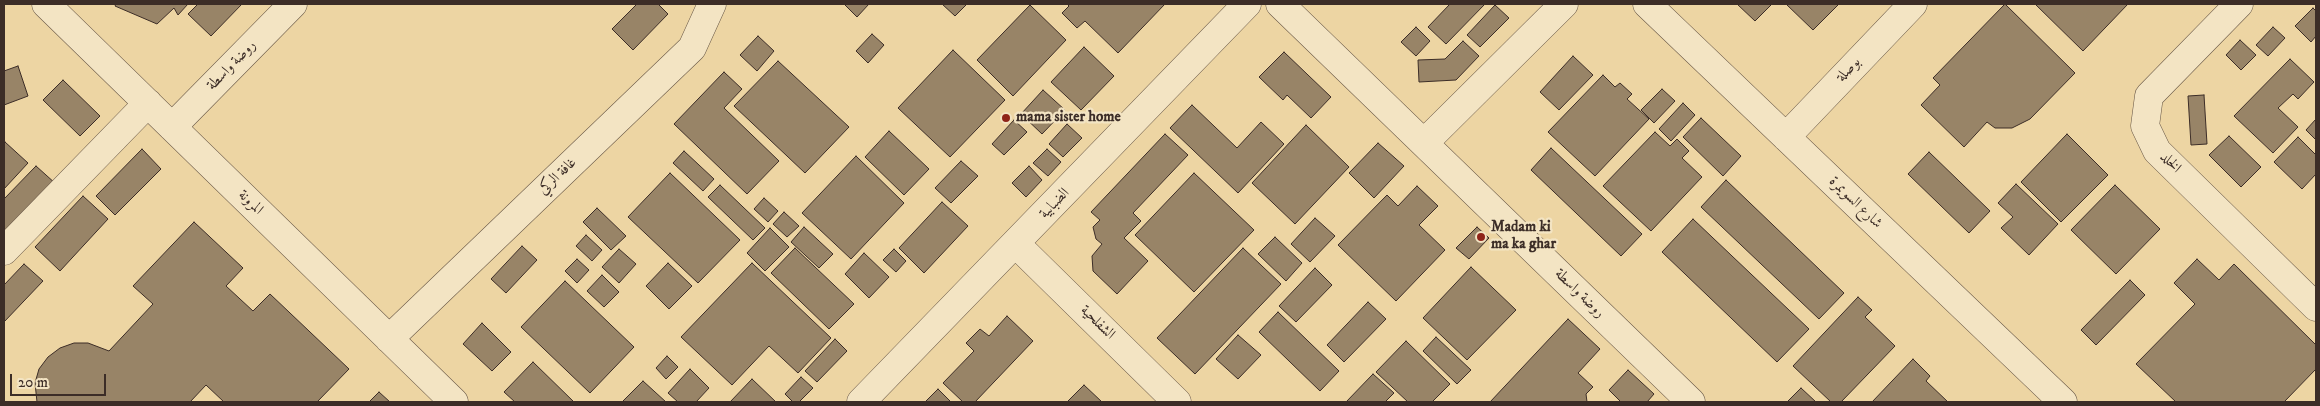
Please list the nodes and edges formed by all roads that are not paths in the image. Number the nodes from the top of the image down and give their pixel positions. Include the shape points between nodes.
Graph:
1 (46, 4) edge
2 (293, 4) edge
3 (712, 4) edge
4 (1247, 4) edge
5 (1280, 4) edge
6 (1564, 4) edge
7 (1647, 4) edge
8 (1913, 4) edge
9 (2239, 4) edge
10 (148, 103) junction
11 (172, 127) junction
12 (1786, 137) junction
13 (1424, 143) junction
14 (1016, 244) junction
15 (4, 251) edge
16 (2316, 307) edge
17 (389, 339) junction
18 (454, 402) edge
19 (861, 402) edge
20 (1177, 402) edge
21 (1690, 402) edge
22 (2063, 402) edge

1 - 10 street, المرونة
2 - 11 street, روضة واسطة
3 - 17 street, غافة الركي via 692,48
4 - 14 street, الضبابية
5 - 13 street, روضة واسطة
6 - 13 street
7 - 12 street, شارع السويمرة
8 - 12 street, بوصلة
9 - 16 street, الخلد via 2149,96 2145,126 2157,151
10 - 11 street, المرونة
10 - 15 street
11 - 17 street, المرونة
12 - 22 street, شارع السويمرة
13 - 21 street, روضة واسطة
14 - 19 street, الضبابية
14 - 20 street, الشفلحية
17 - 18 street, المرونة

